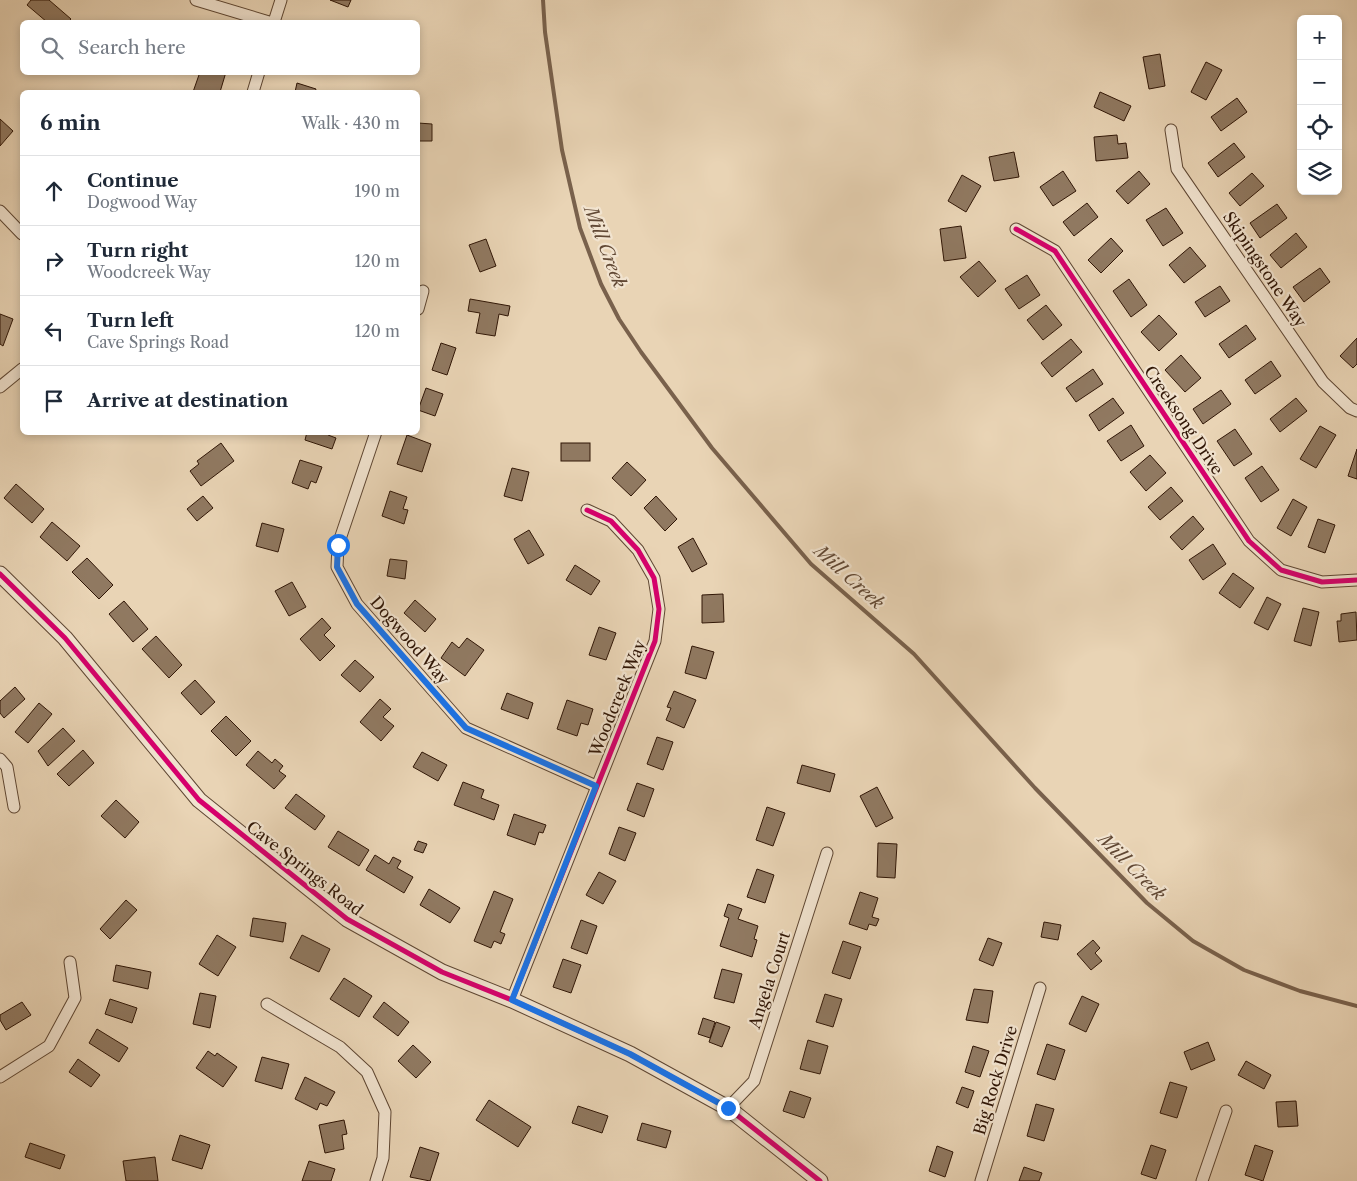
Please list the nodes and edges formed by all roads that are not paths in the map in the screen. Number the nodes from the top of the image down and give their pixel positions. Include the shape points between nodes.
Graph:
1 (196, 0) edge
2 (281, 0) edge
3 (262, 20) edge
4 (275, 20) edge
5 (258, 75) edge
6 (254, 90) edge
7 (1171, 130) dead end
8 (0, 212) edge
9 (1016, 229) dead end
10 (20, 232) edge
11 (424, 291) dead end
12 (420, 303) edge
13 (20, 371) edge
14 (0, 386) edge
15 (1357, 411) edge
16 (375, 435) edge
17 (586, 510) dead end
18 (0, 574) edge
19 (1357, 580) edge
20 (0, 759) edge
21 (596, 786) junction
22 (14, 807) dead end
23 (827, 853) dead end
24 (70, 962) dead end
25 (1040, 988) dead end
26 (512, 1000) junction
27 (267, 1004) dead end
28 (0, 1077) edge
29 (728, 1108) junction
30 (1226, 1111) dead end
31 (376, 1181) edge
32 (820, 1181) edge
33 (980, 1181) edge
34 (1202, 1181) edge

1 - 3 street
2 - 4 street
5 - 6 street
7 - 15 street, Skipingstone Way via 1177,169 1323,382
8 - 10 street
9 - 19 street, Creeksong Drive via 1055,251 1249,541 1281,570 1322,582
11 - 12 street
13 - 14 street
16 - 21 street, Dogwood Way via 338,545 337,567 357,604 466,728
17 - 21 street, Woodcreek Way via 610,521 638,550 654,578 659,609 655,641
18 - 26 street, Cave Springs Road via 65,638 199,800 347,919 442,972
20 - 22 street via 7,767
21 - 26 street, Woodcreek Way
23 - 29 street, Angela Court via 754,1081
24 - 28 street via 75,998 49,1046
25 - 33 street, Big Rock Drive
26 - 29 street, Cave Springs Road via 630,1054
27 - 31 street via 340,1046 367,1072 385,1112 383,1158
29 - 32 street, Cave Springs Road
30 - 34 street

